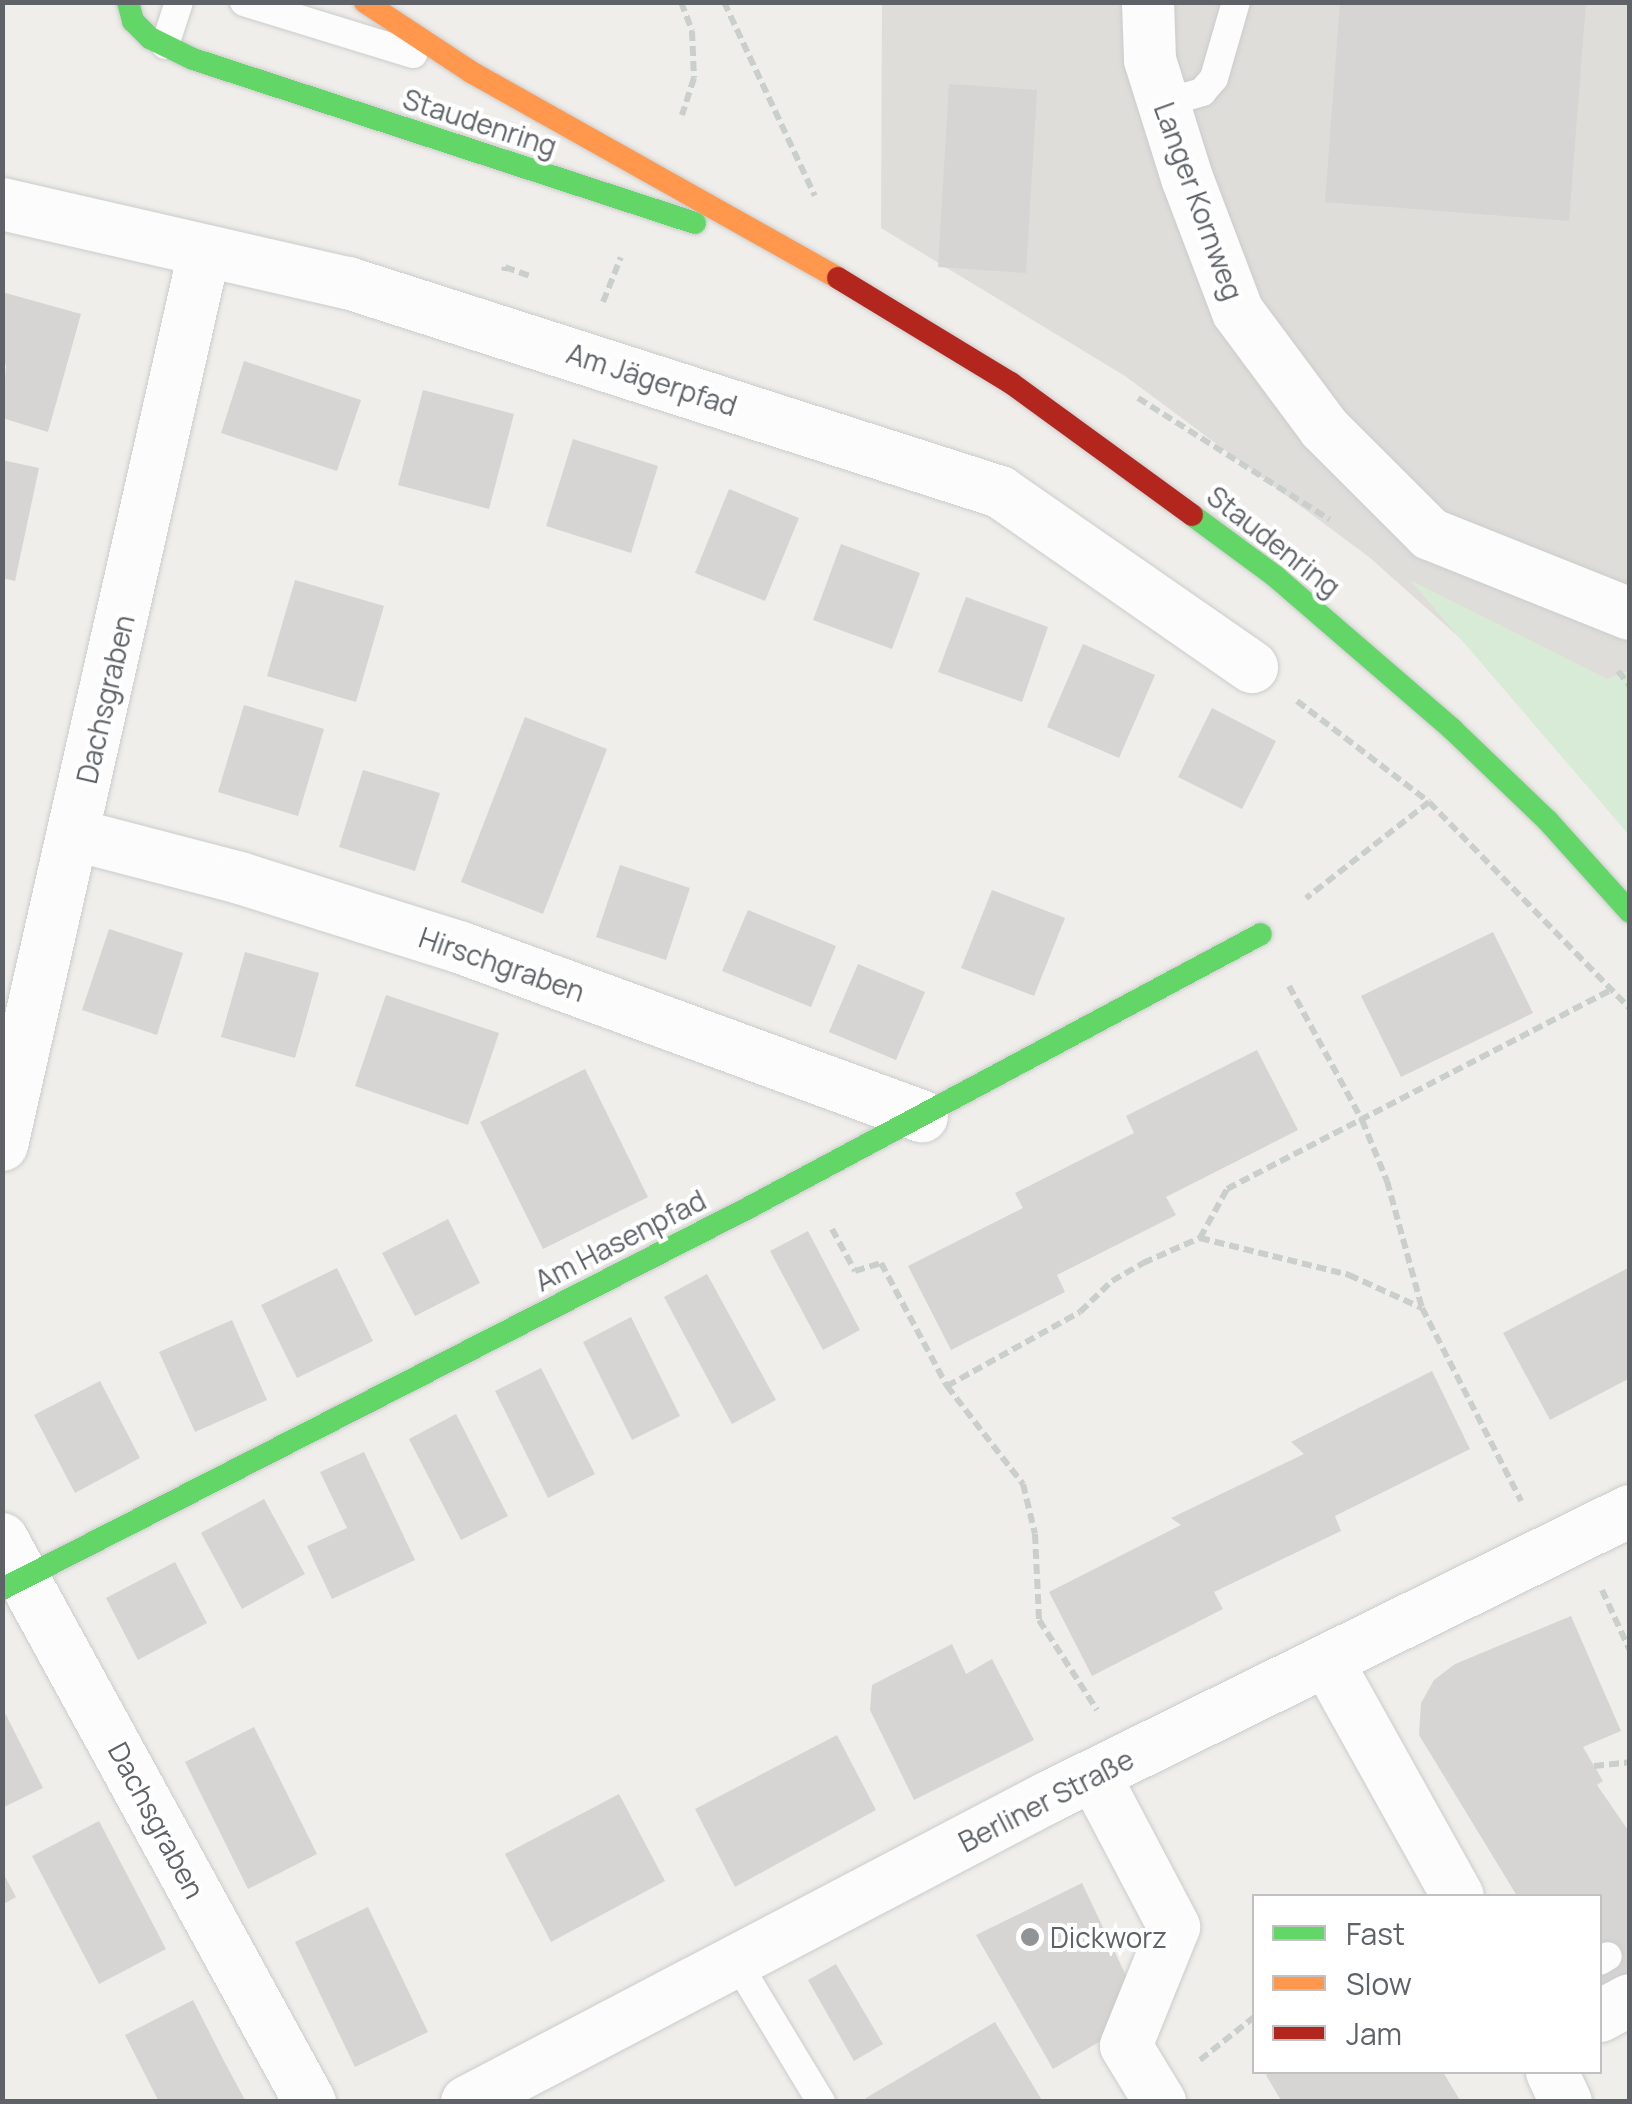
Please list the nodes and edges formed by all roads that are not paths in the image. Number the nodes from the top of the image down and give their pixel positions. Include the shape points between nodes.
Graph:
1 (128, 2) edge
2 (179, 2) edge
3 (244, 2) edge
4 (364, 2) edge
5 (1148, 2) edge
6 (1236, 2) edge
7 (165, 45) junction
8 (472, 72) junction
9 (1164, 103) junction
10 (2, 204) edge
11 (204, 253) junction
12 (834, 275) junction
13 (1630, 614) edge
14 (1252, 667) road end
15 (75, 835) junction
16 (1630, 912) edge
17 (1261, 934) road end
18 (922, 1116) junction
19 (2, 1145) edge
20 (1630, 1510) edge
21 (11, 1569) edge
22 (1328, 1662) junction
23 (1108, 1768) junction
24 (1457, 1894) edge
25 (736, 1961) junction
26 (1612, 1972) edge
27 (1602, 2009) edge
28 (1553, 2074) edge
29 (1158, 2098) edge
30 (310, 2102) edge
31 (467, 2102) edge
32 (821, 2102) edge
33 (1566, 2102) edge

1 - 7 main road, Staudenring via 133,21
2 - 7 lane
3 - 8 lane
4 - 8 main road, Staudenring
5 - 9 street, Langer Kornweg via 1150,60
6 - 9 lane via 1214,78 1202,92
7 - 12 main road, Staudenring
8 - 12 main road, Staudenring
9 - 13 street, Langer Kornweg via 1238,312 1324,428 1430,534
10 - 11 street, Am Jägerpfad
11 - 14 street, Am Jägerpfad via 348,284 1000,492
11 - 15 street, Dachsgraben
12 - 16 main road, Staudenring via 1011,383 1276,577 1466,742
15 - 18 street, Hirschgraben via 240,878 458,947
15 - 19 street, Dachsgraben
17 - 18 main road, Am Hasenpfad
18 - 21 main road, Am Hasenpfad
20 - 22 street, Berliner Straße
21 - 30 street, Dachsgraben
22 - 23 street, Berliner Straße
22 - 24 street
23 - 25 street, Berliner Straße
23 - 29 street via 1174,1927 1126,2046
25 - 31 street, Berliner Straße
25 - 32 lane
26 - 27 street
28 - 33 street

